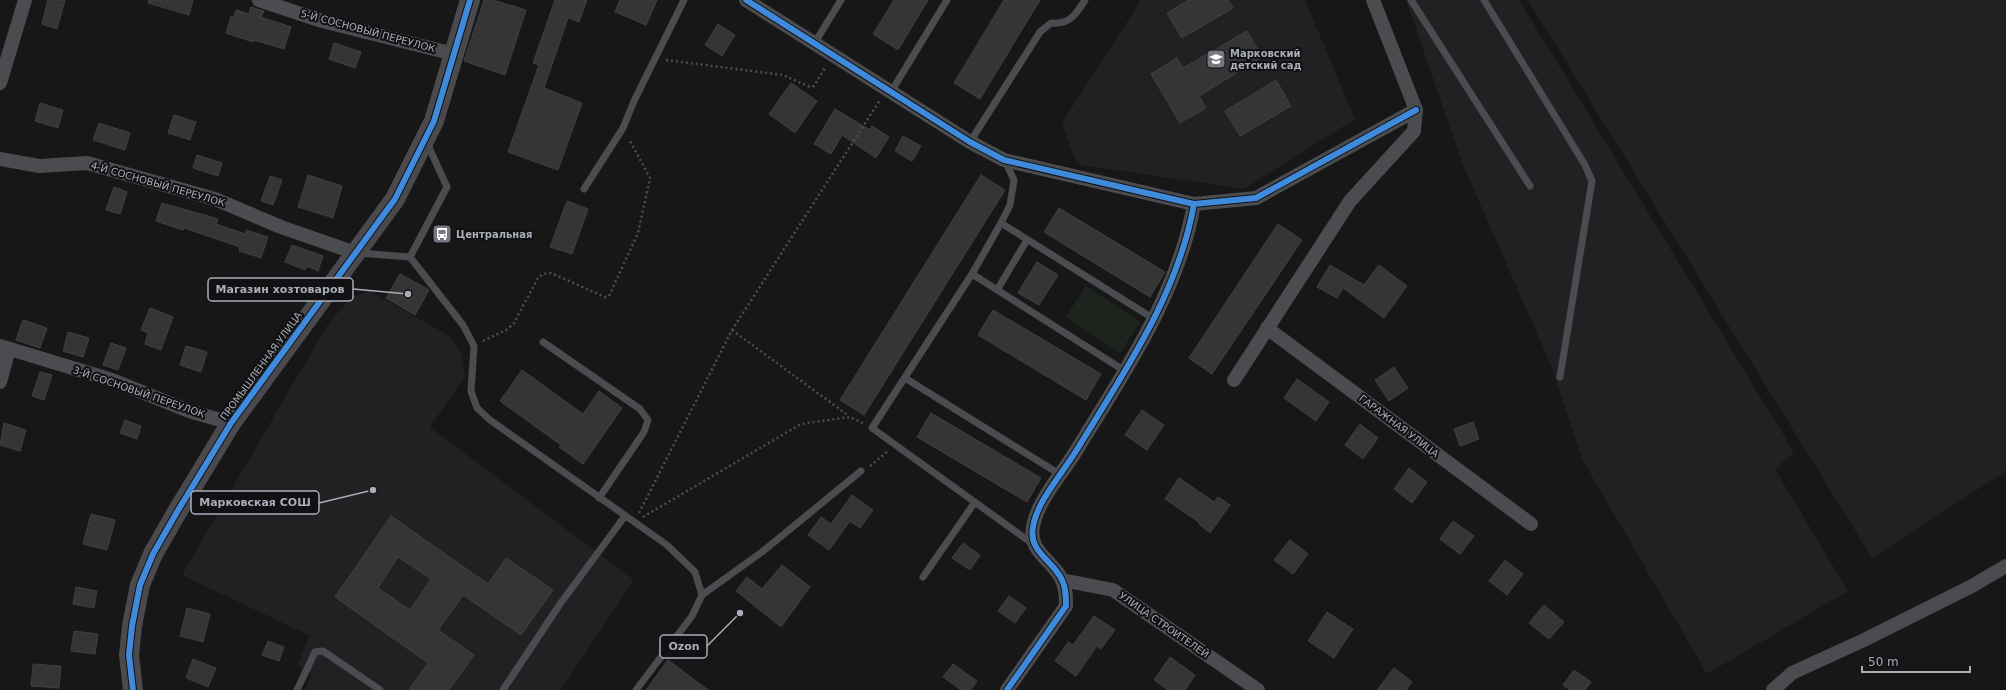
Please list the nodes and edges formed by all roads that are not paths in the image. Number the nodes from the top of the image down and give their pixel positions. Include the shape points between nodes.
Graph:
1 (25, 0) edge
2 (259, 0) edge
3 (470, 0) edge
4 (684, 0) edge
5 (746, 0) edge
6 (841, 0) edge
7 (947, 0) edge
8 (1085, 0) edge
9 (1372, 0) edge
10 (1411, 0) edge
11 (1484, 0) edge
12 (814, 44) junction
13 (454, 54) junction
14 (0, 83) edge
15 (889, 91) junction
16 (1416, 110) junction
17 (426, 140) junction
18 (970, 142) junction
19 (0, 159) edge
20 (1004, 160) junction
21 (1530, 186) dead end
22 (584, 190) dead end
23 (1194, 204) junction
24 (1001, 223) junction
25 (1027, 240) junction
26 (356, 253) junction
27 (410, 257) junction
28 (972, 274) junction
29 (997, 290) junction
30 (1154, 319) junction
31 (1267, 328) junction
32 (543, 342) dead end
33 (4, 348) edge
34 (1125, 371) junction
35 (1560, 377) dead end
36 (905, 378) junction
37 (1234, 380) dead end
38 (0, 382) edge
39 (231, 423) junction
40 (861, 472) road end
41 (1061, 475) junction
42 (600, 498) junction
43 (975, 502) junction
44 (625, 516) junction
45 (1531, 524) dead end
46 (1033, 544) junction
47 (2006, 566) edge
48 (923, 577) dead end
49 (1062, 580) junction
50 (702, 595) junction
51 (132, 690) edge
52 (297, 690) edge
53 (380, 690) edge
54 (503, 690) edge
55 (636, 690) edge
56 (1007, 690) edge
57 (1258, 690) edge
58 (1773, 690) edge

1 - 14 street
2 - 13 street, 5-Й СОСНОВЫЙ ПЕРЕУЛОК via 322,21
3 - 13 street, ПРОМЫШЛЕННАЯ УЛИЦА
4 - 22 lane via 623,128
5 - 12 street
6 - 12 lane
7 - 15 lane
8 - 18 lane via 1075,16 1061,24 1051,23 1040,32
9 - 16 street
10 - 21 lane
11 - 35 lane via 1585,164 1592,181
12 - 15 street
13 - 17 street, ПРОМЫШЛЕННАЯ УЛИЦА
15 - 18 street
16 - 23 street via 1256,198
16 - 31 street via 1414,131 1350,200
17 - 26 street, ПРОМЫШЛЕННАЯ УЛИЦА via 395,199
17 - 27 lane via 447,187
18 - 20 street
19 - 26 street, 4-Й СОСНОВЫЙ ПЕРЕУЛОК via 39,166 87,163 215,200 281,227
20 - 23 street
20 - 24 lane via 1014,180 1010,205
23 - 30 street via 1190,231
24 - 25 lane
24 - 28 lane
25 - 29 lane
25 - 30 lane
26 - 27 lane
26 - 39 street, ПРОМЫШЛЕННАЯ УЛИЦА
27 - 42 lane via 463,325 474,346 471,391 477,408 490,420
28 - 29 lane
28 - 36 lane
29 - 34 lane
30 - 34 street
31 - 37 street
31 - 45 street, ГАРАЖНАЯ УЛИЦА
32 - 42 lane via 640,409 648,420 644,432
33 - 38 street
33 - 39 street, 3-Й СОСНОВЫЙ ПЕРЕУЛОК via 112,380 189,410
34 - 41 street
36 - 41 lane
36 - 43 lane via 872,428
39 - 51 street, ПРОМЫШЛЕННАЯ УЛИЦА via 173,518 140,584 129,655
40 - 50 lane via 762,552
41 - 46 street via 1039,506 1032,528
42 - 44 lane
43 - 46 lane
43 - 48 lane
44 - 50 lane via 667,546 695,572
44 - 54 lane via 560,604
46 - 49 street
47 - 58 street via 1864,640 1792,673
49 - 56 street via 1066,606
49 - 57 street, УЛИЦА СТРОИТЕЛЕЙ via 1113,590
50 - 55 lane via 692,616
52 - 53 lane via 315,652 323,651

